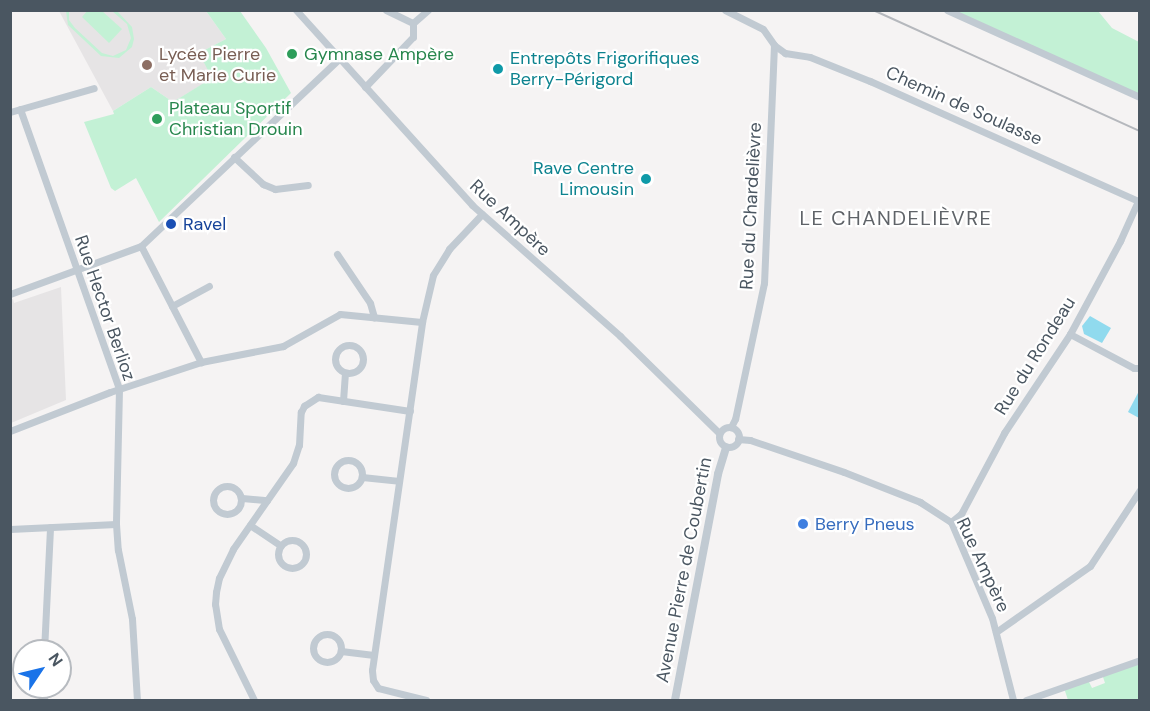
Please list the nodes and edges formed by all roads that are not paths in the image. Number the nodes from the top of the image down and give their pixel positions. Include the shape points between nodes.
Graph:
1 (296, 10) edge
2 (386, 10) edge
3 (428, 10) edge
4 (725, 10) edge
5 (947, 10) edge
6 (413, 23) junction
7 (774, 45) junction
8 (339, 59) junction
9 (365, 87) junction
10 (94, 88) dead end
11 (1140, 97) edge
12 (20, 109) junction
13 (10, 112) edge
14 (234, 157) junction
15 (308, 185) dead end
16 (1139, 202) edge
17 (482, 214) junction
18 (141, 246) junction
19 (337, 254) dead end
20 (78, 270) junction
21 (209, 286) dead end
22 (10, 294) edge
23 (172, 306) junction
24 (374, 317) junction
25 (422, 322) junction
26 (1070, 334) junction
27 (201, 362) junction
28 (1140, 368) edge
29 (345, 373) junction
30 (118, 389) junction
31 (343, 401) junction
32 (410, 411) junction
33 (731, 427) junction
34 (10, 430) edge
35 (719, 433) junction
36 (738, 439) junction
37 (726, 447) junction
38 (362, 477) junction
39 (399, 481) junction
40 (1140, 490) edge
41 (242, 498) junction
42 (267, 500) junction
43 (951, 522) junction
44 (116, 524) junction
45 (250, 525) junction
46 (50, 527) junction
47 (10, 529) edge
48 (281, 546) junction
49 (996, 632) junction
50 (45, 639) edge
51 (341, 651) junction
52 (374, 655) junction
53 (1140, 660) edge
54 (137, 700) edge
55 (254, 700) edge
56 (426, 700) edge
57 (675, 700) edge
58 (1013, 700) edge
59 (1026, 700) edge

1 - 8 street, Rue Ampère
2 - 6 street
3 - 6 street
4 - 7 street via 763,28
5 - 11 street
6 - 9 street via 413,37
7 - 16 street, Chemin de Soulasse via 785,53 810,57 870,81
7 - 33 street, Rue du Chardelièvre via 764,283
8 - 9 street, Rue Ampère
8 - 14 street
9 - 17 street, Rue Ampère
10 - 12 street
12 - 13 street
12 - 20 street, Rue Hector Berlioz
14 - 15 street via 263,184 275,189
14 - 18 street
16 - 26 street, Rue du Rondeau
17 - 25 street via 449,249 433,275
17 - 35 street, Rue Ampère via 620,336
18 - 20 street
18 - 23 street
19 - 24 street
20 - 22 street
20 - 30 street, Rue Hector Berlioz
21 - 23 street
23 - 27 street
24 - 25 street
24 - 27 street via 340,314 283,346
25 - 32 street
26 - 28 street
26 - 43 street, Rue du Rondeau via 1004,433 961,514
27 - 30 street
29 - 29 street via 358,370 362,362 361,352 352,345 342,346 335,354 335,363
29 - 31 street
30 - 34 street
30 - 44 street, Rue Hector Berlioz
31 - 32 street
31 - 42 street via 318,398 304,406 298,453
32 - 39 street
33 - 35 street
33 - 36 street
35 - 37 street via 720,443
36 - 37 street via 735,445
36 - 43 street, Rue Ampère via 844,472 920,502
37 - 57 street, Avenue Pierre de Coubertin
38 - 38 street via 361,468 351,460 342,461 335,469 335,478 345,488 357,485
38 - 39 street
39 - 52 street
40 - 49 street via 1090,566
41 - 41 street via 235,488 226,486 217,490 213,499 216,509 228,514 239,508
41 - 42 street
42 - 45 street
43 - 49 street, Rue Ampère
44 - 46 street
44 - 54 street, Rue Hector Berlioz via 132,619
45 - 48 street
45 - 55 street via 225,563 215,604 224,643
46 - 47 street
46 - 50 street
48 - 48 street via 279,559 285,566 297,568 304,562 307,553 300,542 290,540
49 - 58 street, Rue Ampère
51 - 51 street via 340,642 330,634 320,636 314,643 313,652 323,662 336,659
51 - 52 street
52 - 56 street via 373,680 378,688
53 - 59 street

